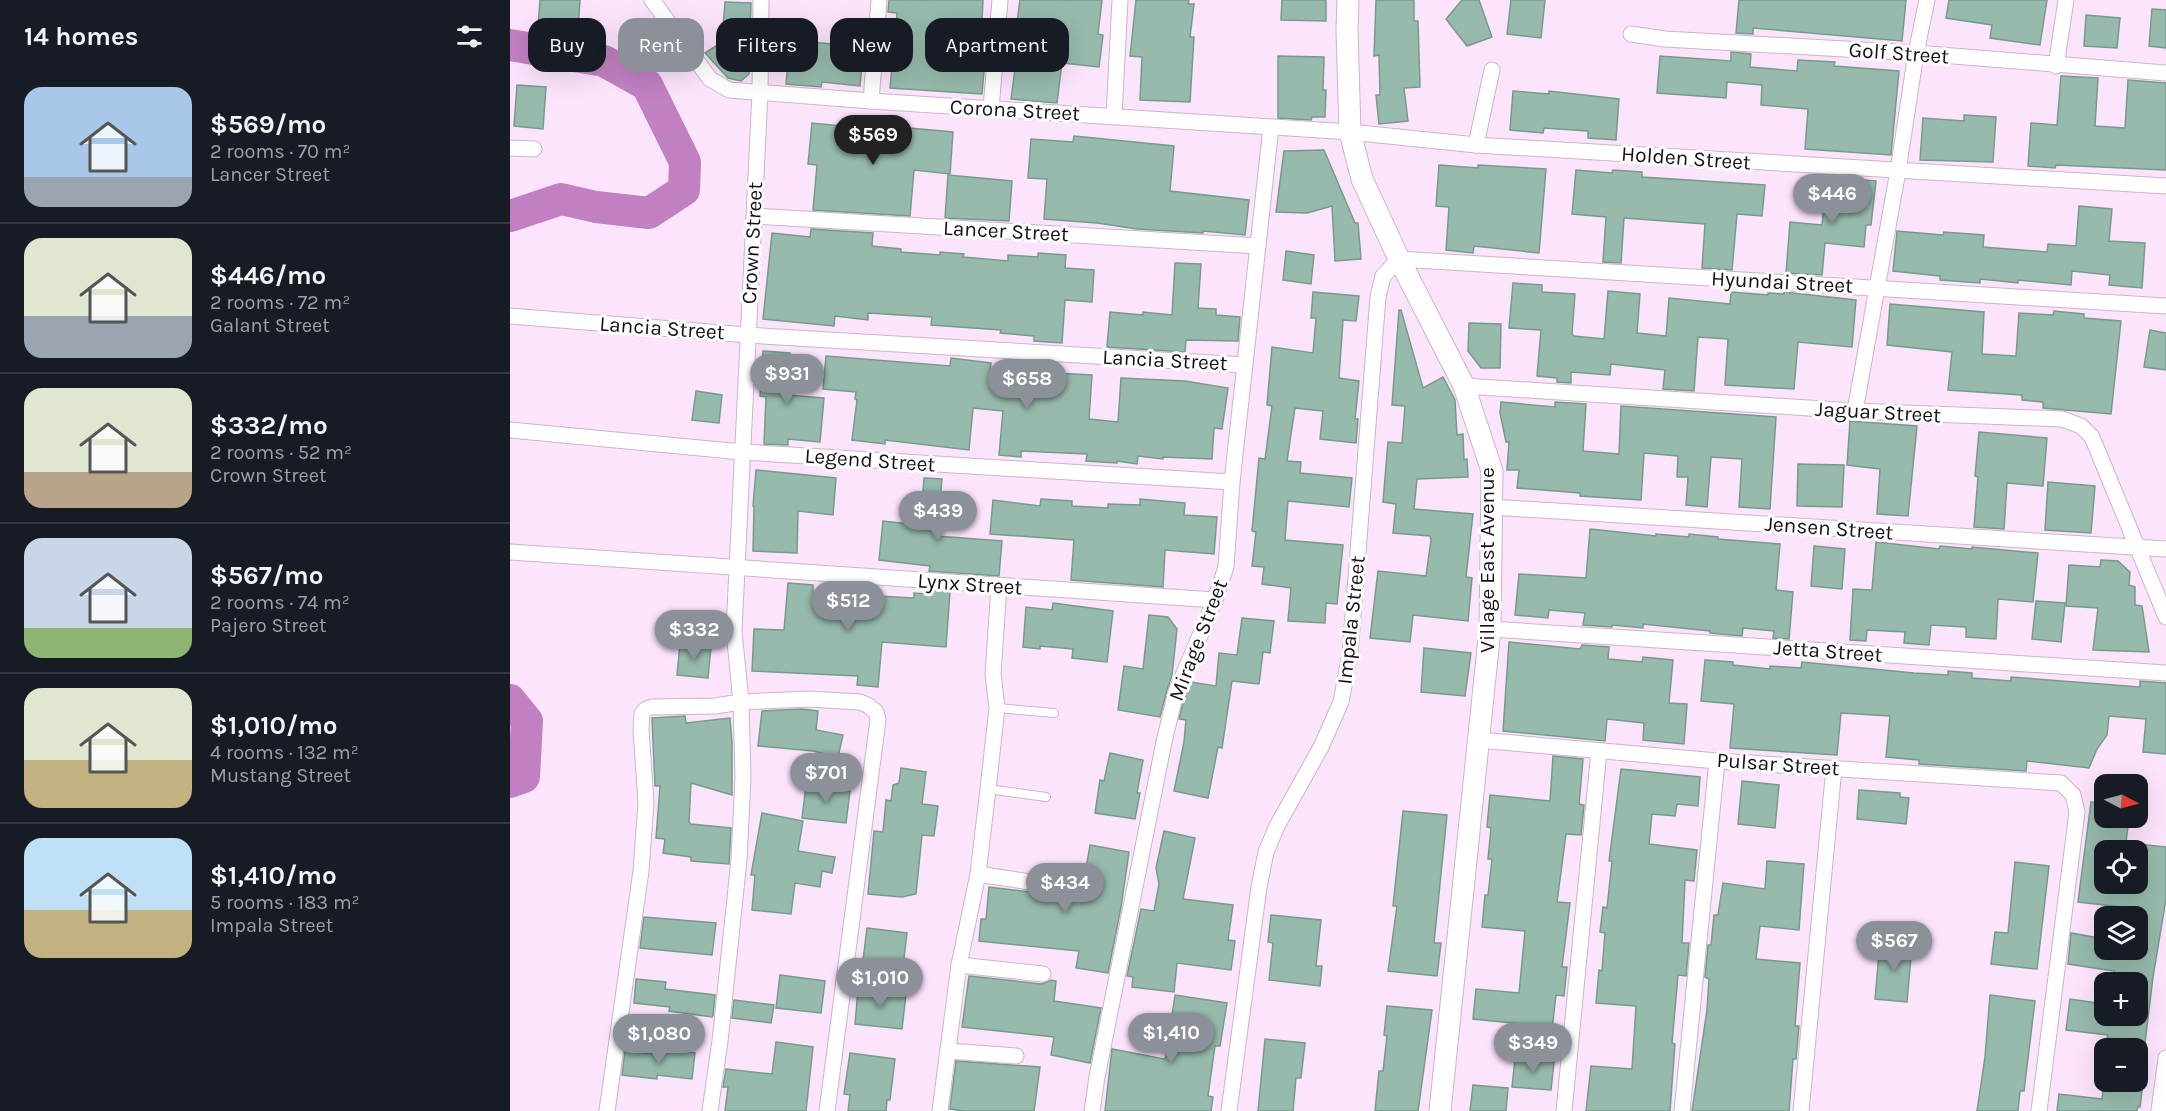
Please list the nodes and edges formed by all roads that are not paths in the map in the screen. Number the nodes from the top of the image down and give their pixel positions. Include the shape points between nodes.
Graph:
1 (652, 0) edge
2 (762, 0) edge
3 (879, 0) edge
4 (1000, 0) edge
5 (1120, 0) edge
6 (1348, 0) edge
7 (1927, 0) edge
8 (2066, 0) edge
9 (1631, 34) dead end
10 (1916, 53) junction
11 (2056, 66) junction
12 (1492, 70) dead end
13 (2166, 73) edge
14 (759, 93) junction
15 (871, 101) junction
16 (991, 109) junction
17 (1114, 116) junction
18 (1271, 127) junction
19 (1350, 132) junction
20 (1476, 145) junction
21 (510, 148) edge
22 (534, 149) dead end
23 (1898, 171) junction
24 (2166, 186) edge
25 (754, 216) junction
26 (1258, 246) junction
27 (1399, 259) junction
28 (1878, 287) junction
29 (2166, 306) edge
30 (510, 316) edge
31 (747, 335) junction
32 (1245, 365) junction
33 (1464, 386) junction
34 (1855, 411) junction
35 (510, 430) edge
36 (742, 452) junction
37 (1232, 482) junction
38 (1491, 507) junction
39 (2136, 548) junction
40 (2166, 549) edge
41 (510, 552) edge
42 (738, 569) junction
43 (999, 586) junction
44 (1215, 600) junction
45 (2166, 617) edge
46 (1490, 629) junction
47 (2166, 673) edge
48 (741, 702) junction
49 (997, 708) junction
50 (1054, 713) dead end
51 (1479, 740) junction
52 (1599, 751) junction
53 (1717, 761) junction
54 (1834, 768) junction
55 (988, 789) junction
56 (1046, 797) dead end
57 (978, 874) junction
58 (1037, 883) dead end
59 (959, 965) junction
60 (1043, 974) dead end
61 (948, 1051) junction
62 (1016, 1056) dead end
63 (2166, 1058) edge
64 (607, 1111) edge
65 (710, 1111) edge
66 (827, 1111) edge
67 (940, 1111) edge
68 (1092, 1111) edge
69 (1229, 1111) edge
70 (1440, 1111) edge
71 (1564, 1111) edge
72 (1682, 1111) edge
73 (1801, 1111) edge
74 (2039, 1111) edge
75 (2159, 1111) edge

1 - 14 street, Corona Street via 710,79 729,90
2 - 14 street, Crown Street
3 - 15 street
4 - 16 street
5 - 17 street
6 - 19 street, Village East Avenue
7 - 10 street
8 - 11 street
9 - 10 street, Golf Street
10 - 11 street, Golf Street
10 - 23 street
11 - 13 street, Golf Street
12 - 20 street
14 - 15 street, Corona Street
14 - 25 street, Crown Street
15 - 16 street, Corona Street
16 - 17 street, Corona Street
17 - 18 street, Corona Street
18 - 19 street, Corona Street
18 - 26 street, Mirage Street
19 - 20 street, Holden Street
19 - 27 street, Village East Avenue via 1362,179
20 - 23 street, Holden Street
21 - 22 street
23 - 24 street, Holden Street
23 - 28 street
25 - 26 street, Lancer Street
25 - 31 street, Crown Street
26 - 32 street, Mirage Street
27 - 28 street, Hyundai Street
27 - 33 street, Village East Avenue
27 - 69 street, Impala Street via 1383,276 1378,297 1350,654 1341,702 1266,852
28 - 29 street, Hyundai Street
28 - 34 street
30 - 31 street, Lancia Street
31 - 32 street, Lancia Street
31 - 36 street, Crown Street
32 - 37 street, Mirage Street
33 - 34 street, Jaguar Street
33 - 38 street, Village East Avenue via 1492,471
34 - 39 street, Jaguar Street via 2062,419 2081,426 2092,437
35 - 36 street, Legend Street
36 - 37 street, Legend Street
36 - 42 street, Crown Street
37 - 44 street, Mirage Street via 1226,567
38 - 39 street, Jensen Street
38 - 46 street, Village East Avenue
39 - 40 street, Jensen Street
39 - 45 street, Jaguar Street
41 - 42 street, Lynx Street
42 - 43 street, Lynx Street
42 - 48 street, Crown Street via 734,631
43 - 44 street, Lynx Street
43 - 49 street via 993,674
44 - 68 street, Mirage Street via 1176,692 1166,732
46 - 47 street, Jetta Street
46 - 51 street, Village East Avenue
48 - 64 street via 652,707 642,714 646,802 641,870
48 - 65 street, Crown Street via 739,860
48 - 66 street via 860,702 876,712 878,720
49 - 50 lane
49 - 55 street
51 - 52 street, Pulsar Street
51 - 70 street, Village East Avenue
52 - 53 street, Pulsar Street
52 - 71 street
53 - 54 street, Pulsar Street
53 - 72 street
54 - 73 street
54 - 74 street, Pulsar Street via 2061,783 2073,795 2076,812
55 - 56 lane
55 - 57 street
57 - 58 street
57 - 59 street
59 - 60 street
59 - 61 street
61 - 62 street
61 - 67 street
63 - 75 street

